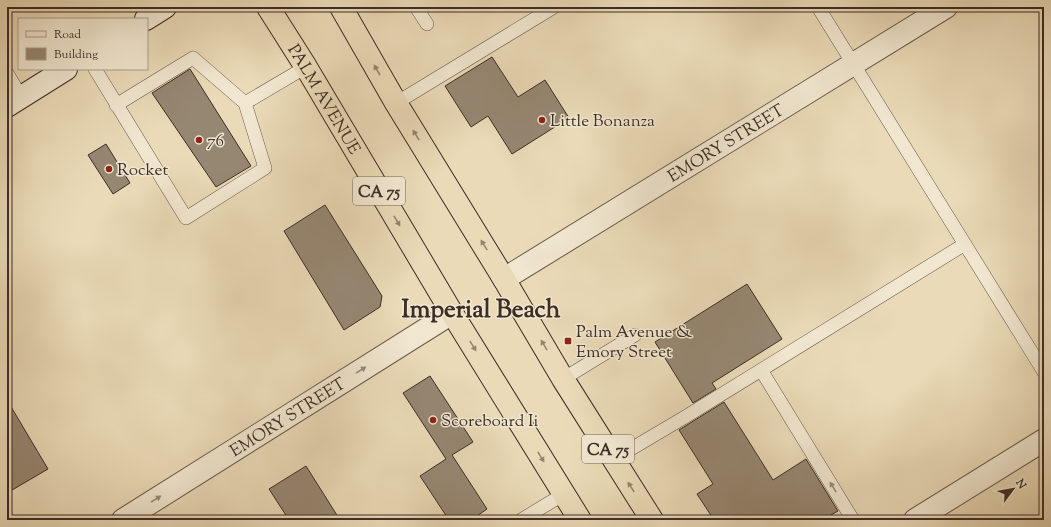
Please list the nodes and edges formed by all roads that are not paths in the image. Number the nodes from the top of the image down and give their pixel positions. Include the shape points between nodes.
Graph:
1 (165, 7) edge
2 (268, 7) edge
3 (341, 7) edge
4 (416, 7) edge
5 (554, 7) edge
6 (818, 7) edge
7 (946, 7) edge
8 (148, 18) edge
9 (427, 24) dead end
10 (853, 64) junction
11 (306, 67) junction
12 (64, 70) edge
13 (96, 70) edge
14 (7, 73) edge
15 (14, 101) edge
16 (245, 102) junction
17 (396, 103) junction
18 (116, 105) junction
19 (965, 244) junction
20 (504, 278) junction
21 (452, 313) junction
22 (635, 335) dead end
23 (761, 370) junction
24 (1044, 372) edge
25 (564, 379) junction
26 (1044, 440) edge
27 (614, 459) junction
28 (564, 494) junction
29 (123, 520) edge
30 (521, 520) edge
31 (580, 520) edge
32 (652, 520) edge
33 (853, 520) edge
34 (915, 520) edge

1 - 8 street
2 - 11 highway, PALM AVENUE / CA 75
17 -> 3 highway, CA 75
4 - 9 lane
5 - 17 lane
6 - 10 lane
7 - 10 street, EMORY STREET
10 - 19 lane
10 - 20 street, EMORY STREET
11 - 16 lane
11 -> 21 highway, PALM AVENUE / CA 75
12 - 15 street
13 - 18 lane
14 - 15 lane
16 - 18 lane via 193,58
16 - 18 lane via 265,168 186,218
20 -> 17 highway, CA 75
19 - 23 lane
19 - 24 lane
25 -> 20 highway, CA 75
21 -> 28 highway, PALM AVENUE / CA 75
29 -> 21 street, EMORY STREET
22 - 25 lane
23 - 27 lane
33 -> 23 lane
25 - 27 highway, CA 75
26 - 34 street
32 -> 27 highway, CA 75
28 - 30 lane
28 - 31 highway, PALM AVENUE / CA 75

